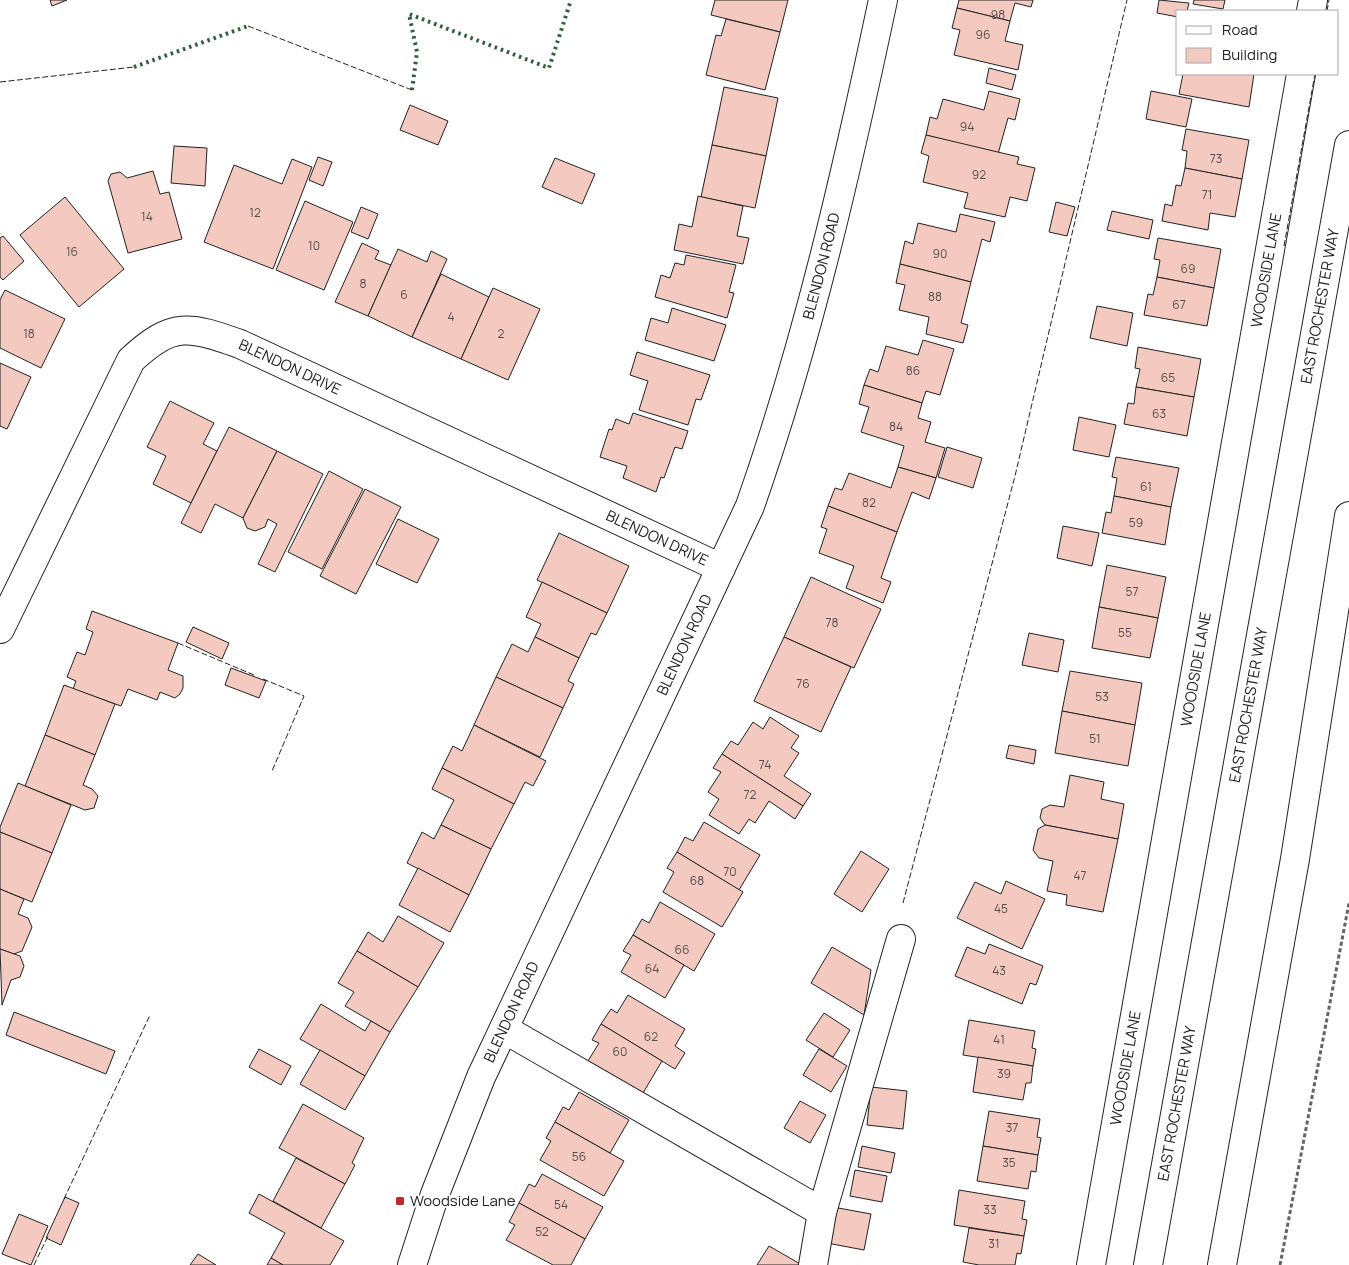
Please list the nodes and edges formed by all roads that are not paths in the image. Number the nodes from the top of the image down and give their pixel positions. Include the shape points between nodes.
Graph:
1 (883, 0) edge
2 (1300, 75) edge
3 (1349, 145) edge
4 (1348, 524) edge
5 (721, 568) junction
6 (0, 629) edge
7 (901, 939) dead end
8 (504, 1029) junction
9 (822, 1212) junction
10 (412, 1265) edge
11 (813, 1265) edge
12 (1091, 1265) edge
13 (1148, 1265) edge
14 (1222, 1265) edge

1 - 5 main road, BLENDON ROAD via 811,307 776,432 750,506
2 - 12 main road, WOODSIDE LANE
3 - 13 main road, EAST ROCHESTER WAY
4 - 14 main road via 1295,859
5 - 6 main road, BLENDON DRIVE via 240,344 203,331 177,330 154,339 131,360
5 - 8 main road, BLENDON ROAD
7 - 9 main road
8 - 9 main road
8 - 10 main road, BLENDON ROAD via 435,1194
9 - 11 main road

